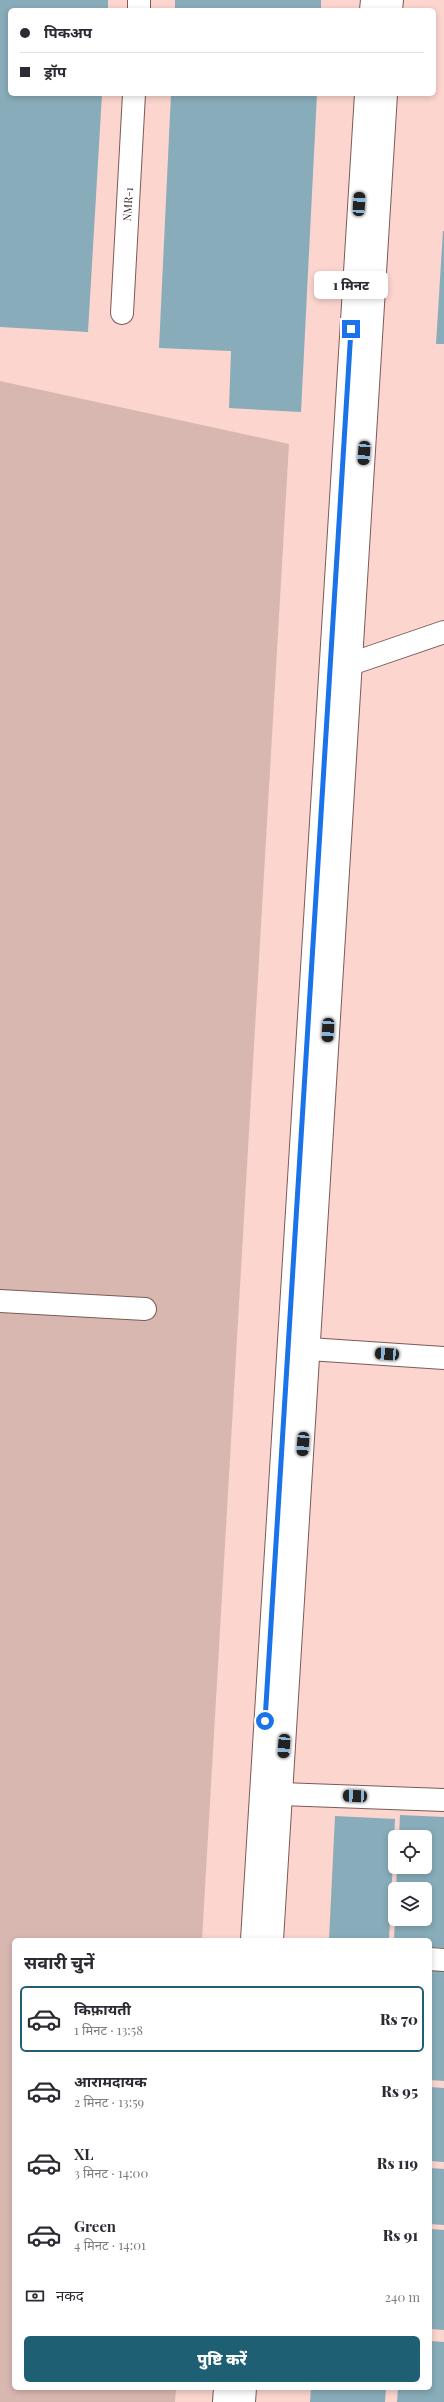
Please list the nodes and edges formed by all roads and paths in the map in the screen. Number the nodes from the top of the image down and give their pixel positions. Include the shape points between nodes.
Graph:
1 (134, 96) edge
2 (366, 96) edge
3 (386, 96) edge
4 (122, 314) dead end
5 (444, 632) edge
6 (351, 664) junction
7 (330, 671) junction
8 (0, 1301) edge
9 (145, 1309) dead end
10 (299, 1350) junction
11 (444, 1358) edge
12 (282, 1794) junction
13 (444, 1800) edge
14 (252, 1938) edge
15 (272, 1938) edge
16 (432, 1958) edge
17 (444, 1960) edge
18 (225, 2390) edge
19 (245, 2390) edge
20 (224, 2402) edge
21 (244, 2402) edge

1 - 4 street, NMR-1
2 - 7 street
3 - 6 street
5 - 6 street
6 - 7 street
6 - 10 street
7 - 10 street
8 - 9 street
10 - 11 street
10 - 12 street
10 - 14 street
12 - 13 street
12 - 15 street
16 - 17 street
18 - 20 street
19 - 21 street

